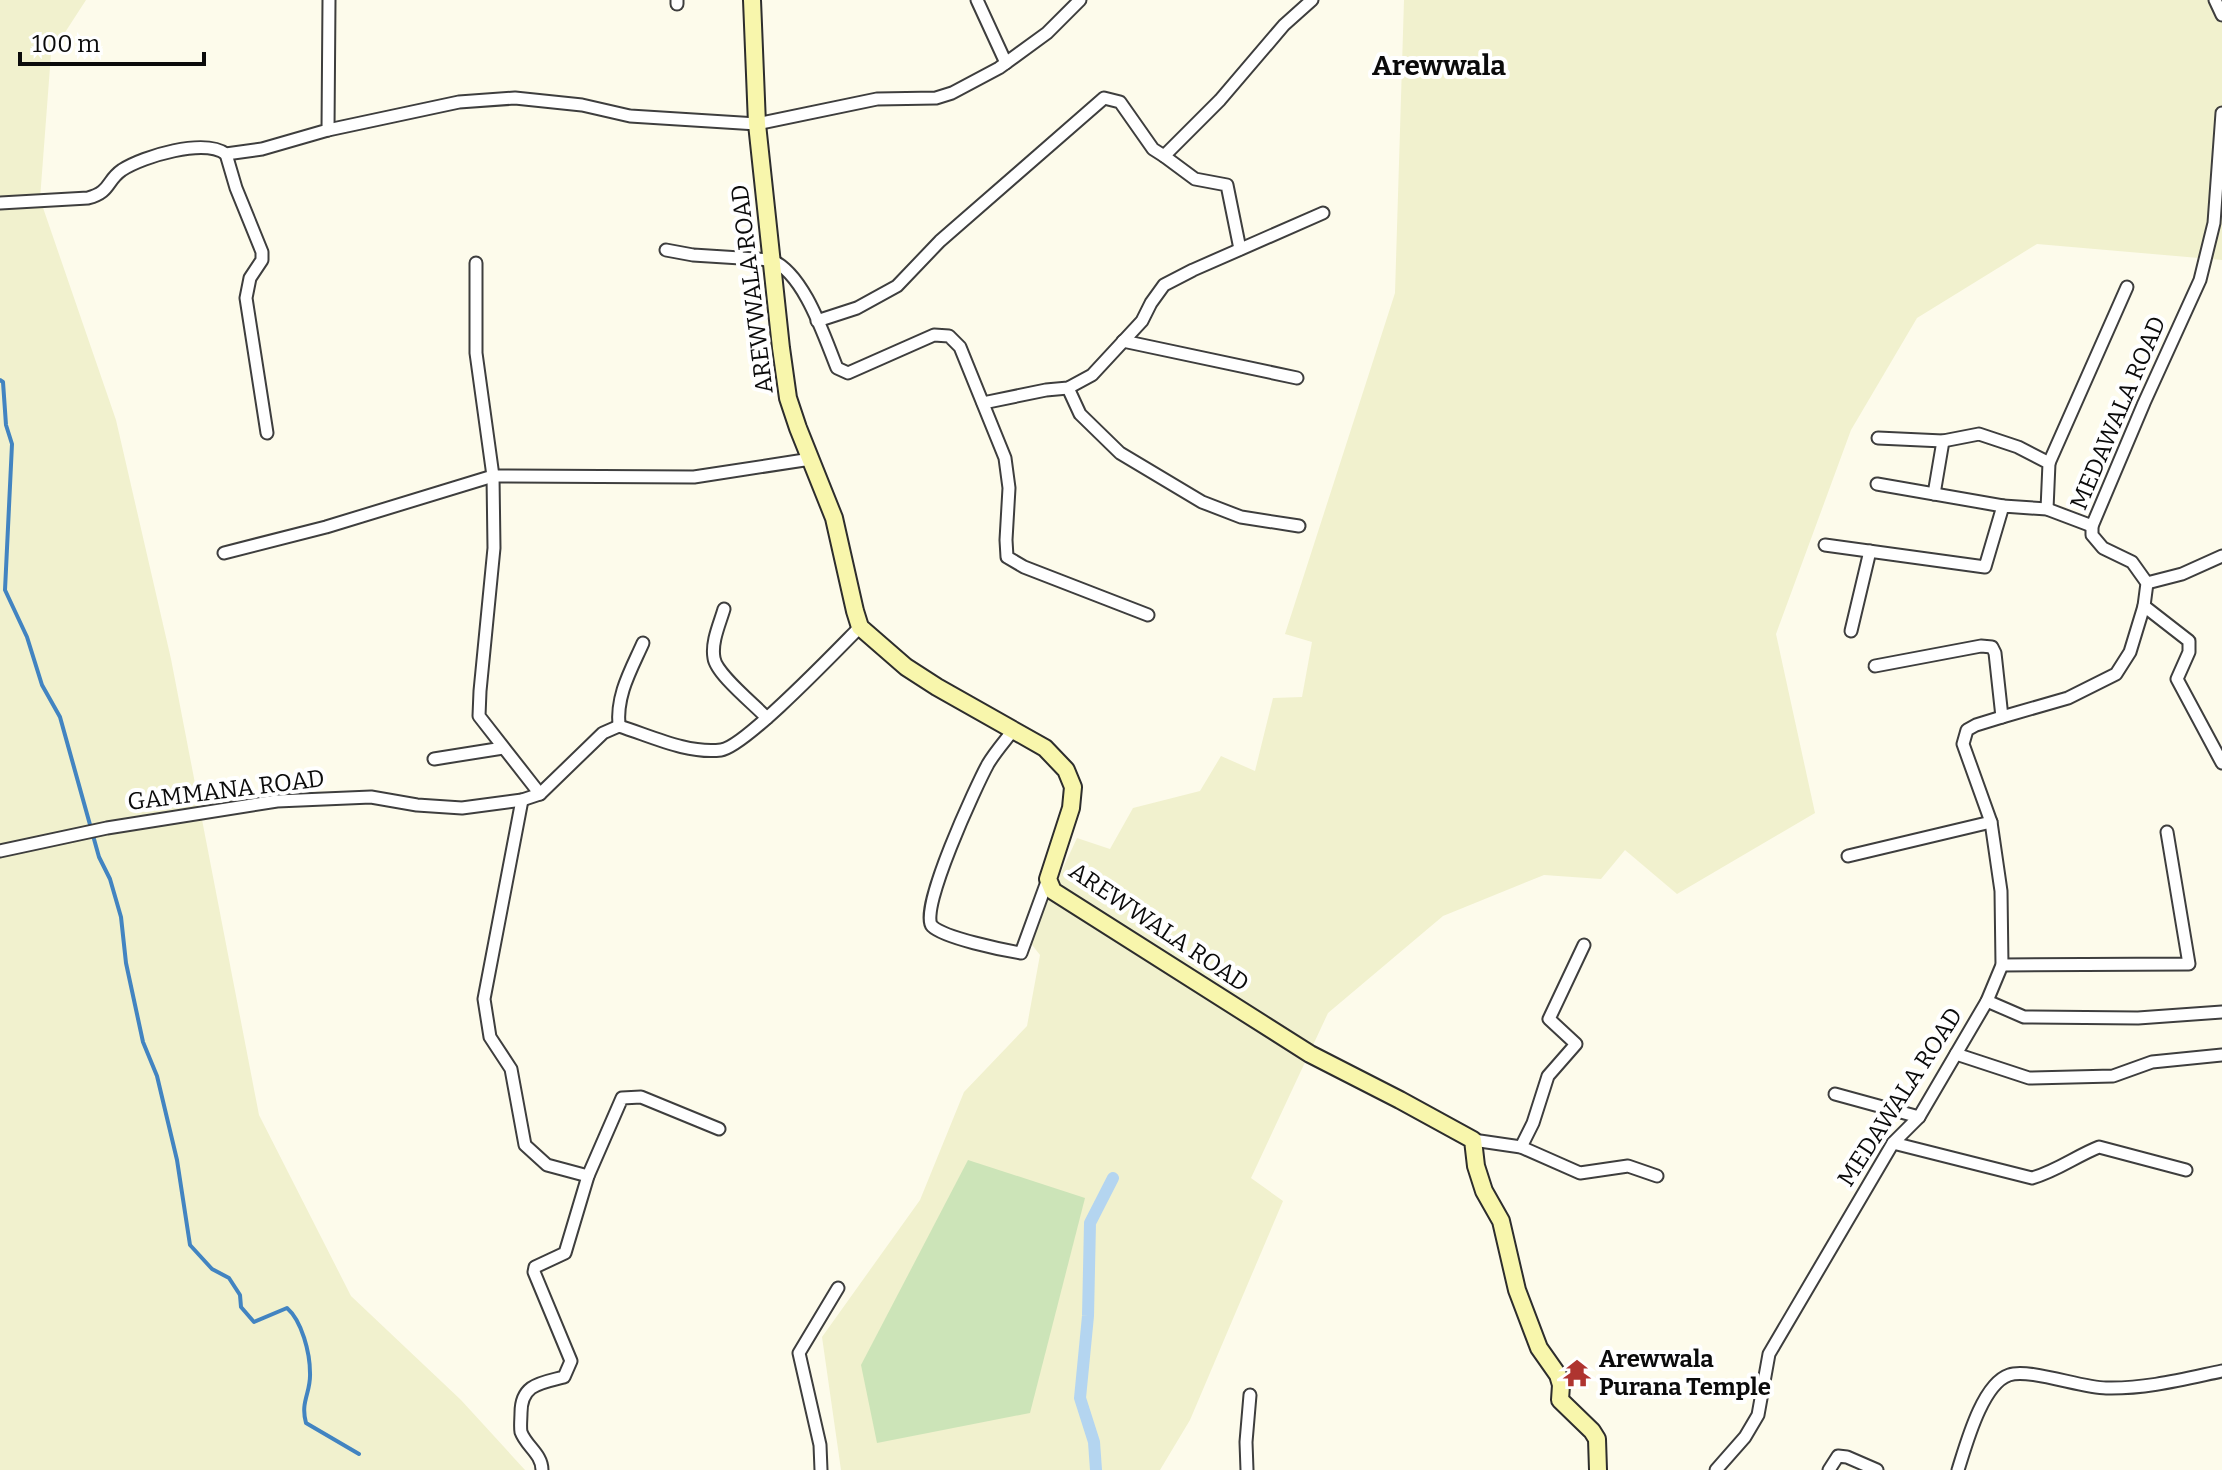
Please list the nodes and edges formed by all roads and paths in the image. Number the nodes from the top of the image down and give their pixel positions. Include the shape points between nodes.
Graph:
1 (329, 0) edge
2 (752, 0) edge
3 (977, 0) edge
4 (1080, 0) edge
5 (1312, 0) edge
6 (2215, 0) edge
7 (2222, 15) edge
8 (1006, 63) junction
9 (2222, 113) edge
10 (757, 124) junction
11 (328, 130) junction
12 (226, 154) junction
13 (1164, 156) junction
14 (0, 203) edge
15 (1323, 213) dead end
16 (1240, 249) junction
17 (666, 250) dead end
18 (771, 260) junction
19 (476, 263) dead end
20 (2127, 287) dead end
21 (817, 321) junction
22 (1123, 341) junction
23 (1297, 378) dead end
24 (1068, 388) junction
25 (983, 403) junction
26 (267, 433) dead end
27 (1878, 438) dead end
28 (1943, 441) junction
29 (811, 459) junction
30 (2049, 463) junction
31 (493, 476) junction
32 (1877, 484) dead end
33 (1934, 494) junction
34 (2003, 506) junction
35 (2047, 509) junction
36 (1299, 526) dead end
37 (2092, 526) junction
38 (1825, 545) dead end
39 (1870, 551) junction
40 (224, 553) dead end
41 (2222, 556) edge
42 (2147, 583) junction
43 (2144, 606) junction
44 (724, 609) dead end
45 (1148, 615) dead end
46 (860, 627) junction
47 (1851, 631) dead end
48 (643, 643) dead end
49 (1875, 666) dead end
50 (2002, 717) junction
51 (767, 718) junction
52 (619, 726) junction
53 (1014, 729) junction
54 (503, 748) junction
55 (434, 759) dead end
56 (2222, 763) edge
57 (540, 794) junction
58 (522, 800) junction
59 (1991, 822) junction
60 (2167, 832) dead end
61 (0, 851) edge
62 (1848, 856) dead end
63 (1048, 879) junction
64 (1584, 945) dead end
65 (2002, 965) junction
66 (1987, 1001) junction
67 (2222, 1012) edge
68 (1956, 1054) junction
69 (2222, 1055) edge
70 (1835, 1094) dead end
71 (1919, 1117) junction
72 (719, 1129) dead end
73 (1473, 1140) junction
74 (1893, 1143) junction
75 (1521, 1147) junction
76 (2186, 1170) dead end
77 (588, 1176) junction
78 (1657, 1176) dead end
79 (838, 1288) dead end
80 (2222, 1371) edge
81 (1250, 1395) dead end
82 (542, 1470) edge
83 (821, 1470) edge
84 (1247, 1470) edge
85 (1598, 1470) edge
86 (1716, 1470) edge
87 (1829, 1470) edge
88 (1877, 1470) edge
89 (1958, 1470) edge

1 - 11 street
2 - 10 street, AREWWALA ROAD
3 - 8 street
4 - 8 street
5 - 13 street
6 - 7 street
8 - 10 street via 936,98 877,99
9 - 37 street, MEDAWALA ROAD via 2214,223 2200,280
10 - 11 street via 630,116 515,98 459,102
10 - 18 street, AREWWALA ROAD
11 - 12 street
12 - 14 street via 199,146 141,160 119,172 100,195 88,198
12 - 26 street via 262,252 246,298
13 - 16 street via 1195,179 1227,185
13 - 21 street via 1153,149 1120,102 1104,98 940,241 897,286 857,308
15 - 16 street
16 - 22 street via 1164,285
17 - 18 street
18 - 21 street via 794,277
18 - 29 street, AREWWALA ROAD via 788,398
19 - 31 street via 476,353
20 - 30 street
21 - 25 street via 837,368 848,373 934,335 949,336 960,347
22 - 23 street
22 - 24 street via 1092,375
24 - 25 street
24 - 36 street via 1080,414 1120,453 1202,502 1241,517
25 - 45 street via 1005,458 1007,557
27 - 28 street
28 - 30 street via 1979,434
28 - 33 street
29 - 31 street via 694,477
29 - 46 street, AREWWALA ROAD via 834,518
30 - 35 street
31 - 40 street
31 - 54 street via 494,548 479,716
32 - 33 street
33 - 34 street
34 - 35 street
34 - 39 street via 1985,567
35 - 37 street
37 - 42 street, MEDAWALA ROAD via 2092,535 2103,548 2132,562
38 - 39 street
39 - 47 street
41 - 42 street
42 - 43 street, MEDAWALA ROAD
43 - 50 street, MEDAWALA ROAD via 2130,652 2116,674 2068,698
43 - 56 street via 2189,641 2177,679
44 - 51 street via 714,660
46 - 51 street
46 - 53 street, AREWWALA ROAD via 906,667
48 - 52 street via 619,698
49 - 50 street via 1992,647
50 - 59 street, MEDAWALA ROAD via 1967,730 1963,744
51 - 52 street via 725,749 696,750
52 - 57 street, GAMMANA ROAD via 603,733
53 - 63 street, AREWWALA ROAD via 1053,755 1073,787
53 - 63 street via 988,763 953,840 929,921 961,939 1021,953
54 - 55 street
54 - 57 street
57 - 58 street, GAMMANA ROAD
58 - 61 street, GAMMANA ROAD via 462,808 371,797 277,801
58 - 77 street via 484,999 490,1037 511,1069 525,1145 547,1165
59 - 62 street
59 - 65 street, MEDAWALA ROAD via 2001,891
60 - 65 street via 2189,964
63 - 73 street, AREWWALA ROAD via 1053,891 1310,1054
64 - 75 street via 1549,1019 1576,1044 1548,1076
65 - 66 street, MEDAWALA ROAD
66 - 67 street via 2024,1017
66 - 68 street, MEDAWALA ROAD
68 - 69 street via 2029,1078 2113,1076 2152,1062
68 - 71 street, MEDAWALA ROAD
70 - 71 street
71 - 74 street, MEDAWALA ROAD
72 - 77 street via 641,1097 622,1098
73 - 75 street
73 - 85 street via 1480,1179 1501,1221 1517,1290 1539,1348 1558,1375 1560,1400 1597,1439
74 - 76 street via 2032,1178 2099,1147
74 - 86 street, MEDAWALA ROAD via 1769,1354 1758,1415
75 - 78 street via 1580,1173 1628,1166
77 - 82 street via 565,1253 534,1272 571,1361 564,1377 536,1384 521,1404 521,1432
79 - 83 street via 799,1353
80 - 89 street via 2147,1386 2103,1388 2009,1375 1978,1409
81 - 84 street
87 - 88 street via 1838,1456

